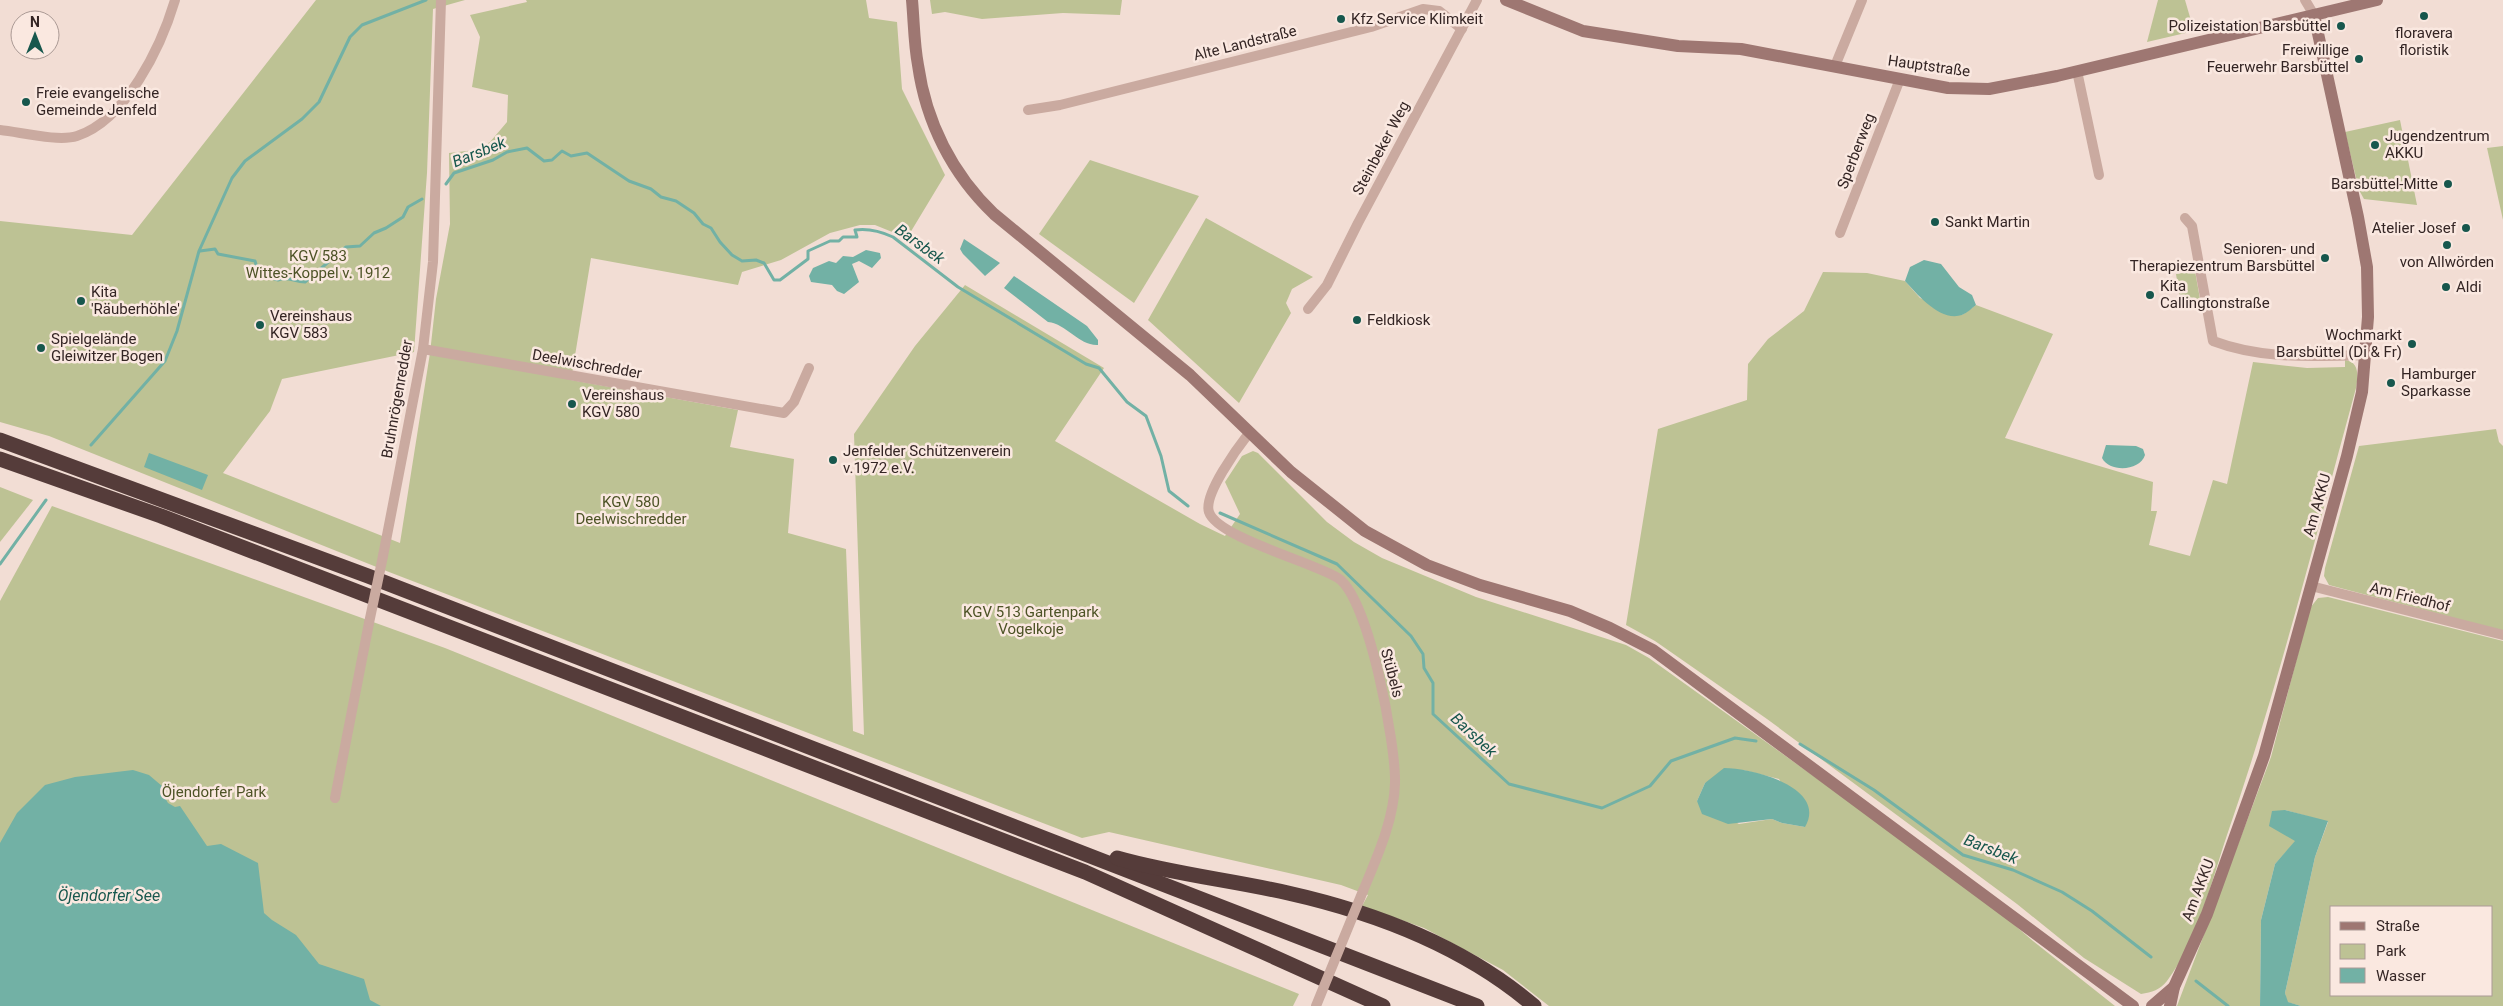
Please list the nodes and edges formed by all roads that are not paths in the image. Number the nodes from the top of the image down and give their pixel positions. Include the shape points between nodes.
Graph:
1 (175, 0) edge
2 (442, 0) edge
3 (912, 0) edge
4 (1477, 0) edge
5 (1506, 0) edge
6 (1862, 0) edge
7 (2304, 0) edge
8 (2377, 0) edge
9 (2314, 15) junction
10 (1462, 29) junction
11 (1836, 66) junction
12 (2077, 71) junction
13 (1900, 79) junction
14 (1028, 110) dead end
15 (0, 130) edge
16 (2099, 175) dead end
17 (2185, 218) dead end
18 (1840, 233) dead end
19 (1308, 308) dead end
20 (423, 349) junction
21 (2367, 355) junction
22 (809, 368) dead end
23 (1248, 432) junction
24 (0, 440) edge
25 (0, 459) edge
26 (2311, 586) junction
27 (2503, 635) edge
28 (335, 798) dead end
29 (1034, 834) junction
30 (2174, 987) junction
31 (1350, 991) junction
32 (1316, 1006) edge
33 (1373, 1006) edge
34 (1382, 1006) edge
35 (1477, 1006) edge
36 (1534, 1006) edge
37 (2133, 1006) edge
38 (2152, 1006) edge
39 (2170, 1006) edge

1 - 15 street via 148,62 109,119 76,137
2 - 20 street, Bruhnrögenredder via 433,262
3 - 23 street via 918,66 934,131 959,174 994,214 1190,375
4 - 10 street, Steinbeker Weg
5 - 11 street, Hauptstraße via 1583,31 1678,46 1741,49
6 - 11 street
7 - 9 street
8 - 9 street, Hauptstraße
9 - 12 street, Hauptstraße
9 - 21 street, Am AKKU via 2367,267
10 - 14 street, Alte Landstraße via 1439,11 1423,10 1362,29 1060,105
10 - 19 street, Steinbeker Weg via 1327,285
11 - 13 street, Hauptstraße
12 - 13 street, Hauptstraße via 2006,87 1982,89 1948,88
12 - 16 street
13 - 18 street, Sperberweg
17 - 21 street via 2192,226 2212,341 2234,349 2266,354
20 - 22 street, Deelwischredder via 784,413 794,402
20 - 28 street, Bruhnrögenredder, bridge
21 - 26 street, Am AKKU via 2352,438
23 - 32 street, Stübels, bridge via 1210,498 1208,511 1215,524 1230,533 1340,580 1354,602 1368,638 1387,709 1395,783 1391,814
23 - 37 street via 1329,505 1404,554 1480,585 1570,611 1653,650
24 - 29 highway via 359,572
25 - 31 highway via 161,516 1085,872
26 - 27 street, Am Friedhof
26 - 30 street, Am AKKU via 2264,756 2207,914
29 - 35 highway
29 - 36 highway via 1163,870 1286,893 1368,914 1419,934 1489,973
30 - 38 street, Am AKKU
30 - 39 street, Am AKKU
31 - 33 highway
31 - 34 highway

